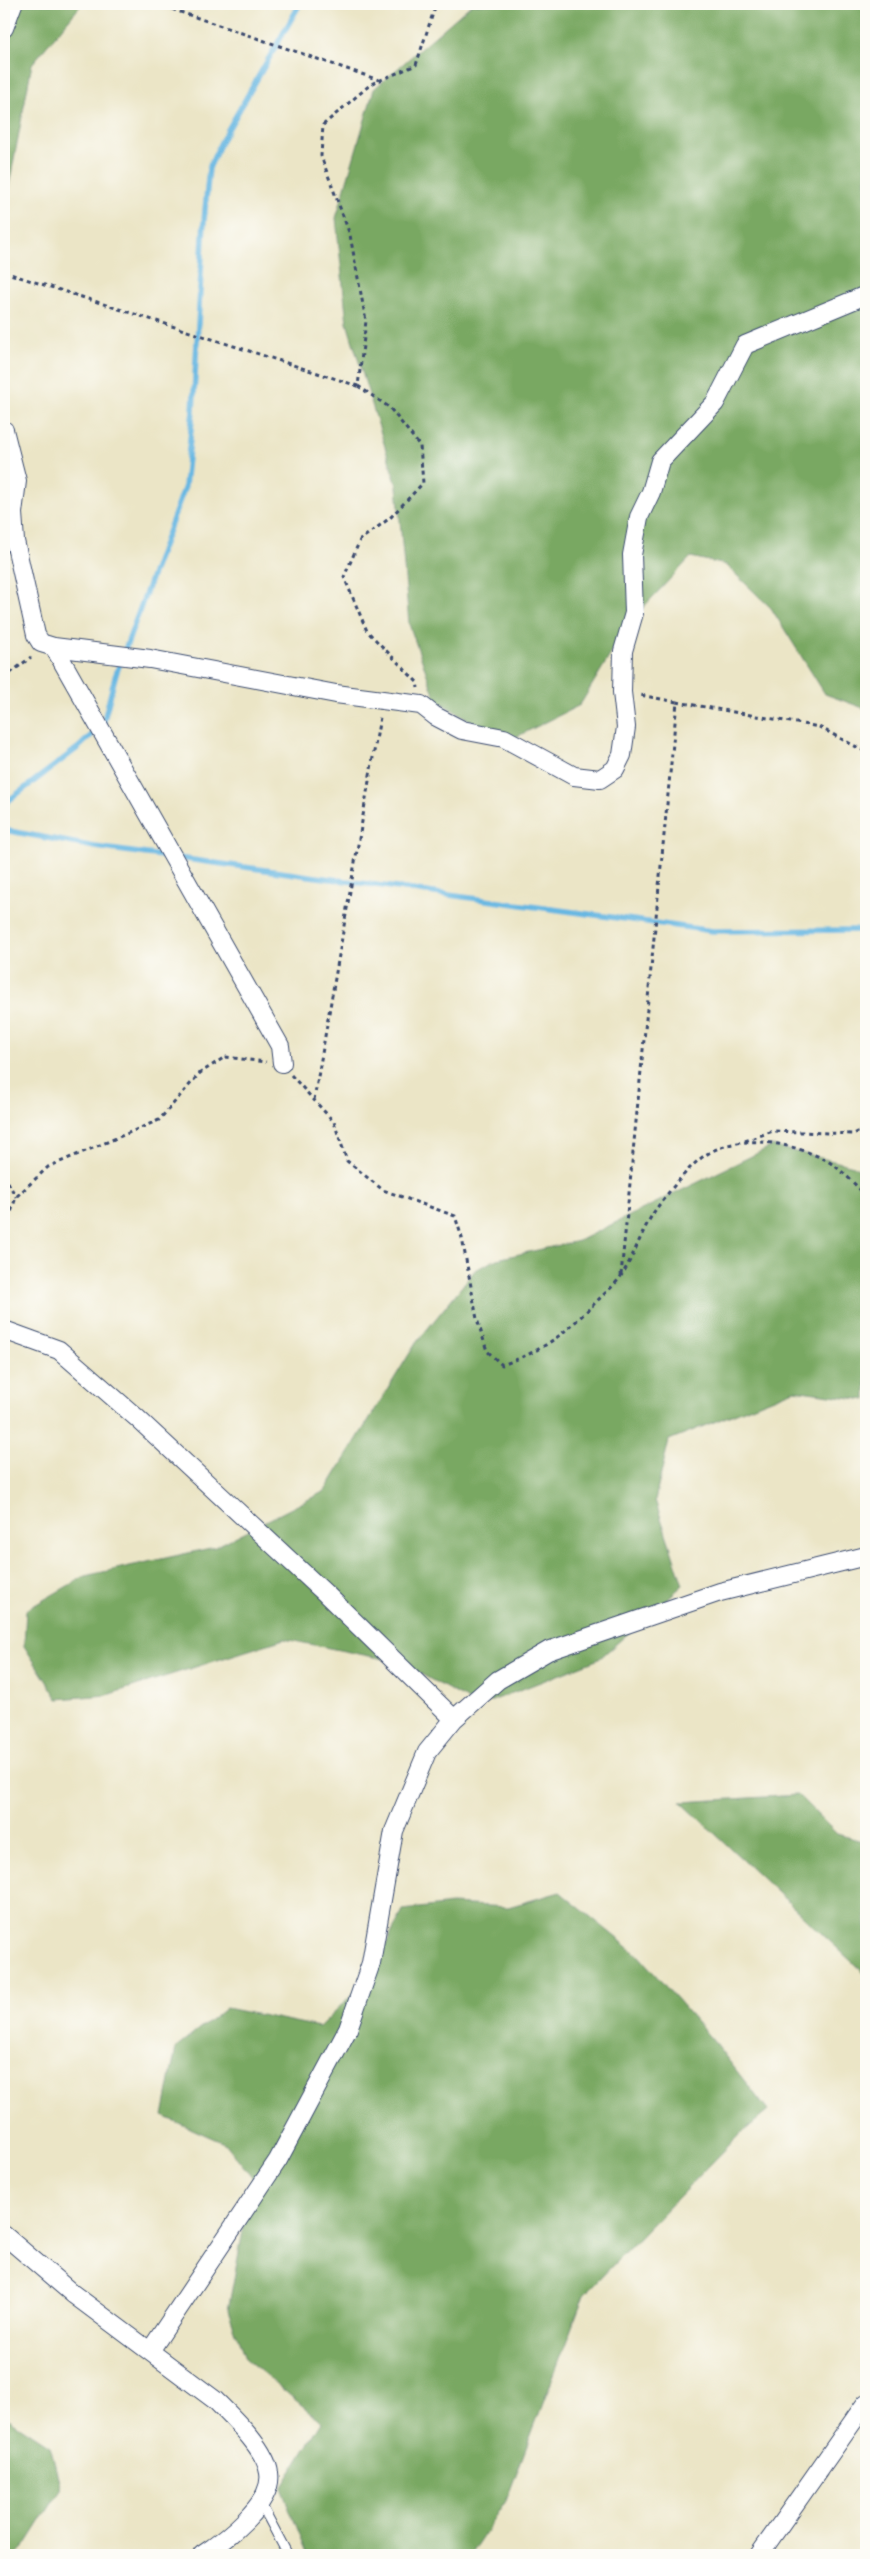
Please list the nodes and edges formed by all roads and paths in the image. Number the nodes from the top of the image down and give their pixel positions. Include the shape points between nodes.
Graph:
1 (13, 4) edge
2 (157, 4) edge
3 (436, 4) edge
4 (4, 28) edge
5 (380, 80) junction
6 (4, 272) edge
7 (866, 295) edge
8 (358, 386) junction
9 (4, 430) edge
10 (48, 645) junction
11 (4, 678) edge
12 (622, 692) junction
13 (383, 700) junction
14 (677, 702) junction
15 (421, 705) junction
16 (866, 752) edge
17 (282, 1063) junction
18 (314, 1100) junction
19 (866, 1128) edge
20 (741, 1142) junction
21 (4, 1175) edge
22 (866, 1196) edge
23 (16, 1197) junction
24 (4, 1234) edge
25 (621, 1277) junction
26 (4, 1330) edge
27 (866, 1556) edge
28 (454, 1719) junction
29 (4, 2235) edge
30 (150, 2351) junction
31 (866, 2403) edge
32 (260, 2502) junction
33 (202, 2555) edge
34 (288, 2555) edge
35 (759, 2555) edge

1 - 4 street
2 - 5 path
3 - 5 path via 416,65
5 - 8 path via 323,125 321,156 350,235 366,321
6 - 8 path
7 - 12 street via 745,345 714,403 660,461 639,517 632,556 634,613 623,651
8 - 15 path via 389,407 420,446 423,483 390,518 360,540 344,577 367,631 418,682
9 - 10 street via 17,481 13,513 15,541 36,635
10 - 11 path
10 - 13 street via 150,659
10 - 17 street via 280,1046
12 - 14 path
12 - 15 street via 626,727 622,755 615,769 600,779 574,776 504,738 462,730
13 - 15 street
13 - 18 path
14 - 16 path via 819,727
14 - 25 path
17 - 18 path
17 - 23 path via 224,1057 200,1073 159,1120 48,1167
18 - 25 path via 334,1122 347,1161 376,1185 455,1216 477,1319 488,1351 502,1365 531,1355 553,1342
19 - 20 path via 854,1134 773,1131
20 - 22 path via 766,1142 825,1160
20 - 25 path via 733,1142 704,1156 676,1185 655,1210
21 - 23 path
23 - 24 path
26 - 28 street via 59,1350 66,1356 326,1594
27 - 28 street via 720,1592 548,1652 498,1680
28 - 30 street via 427,1752 394,1831 371,1963 348,2029 278,2160
29 - 30 street via 72,2294
30 - 32 street via 215,2400 251,2440 269,2471 268,2492
31 - 35 street
32 - 33 street via 234,2531
32 - 34 lane

